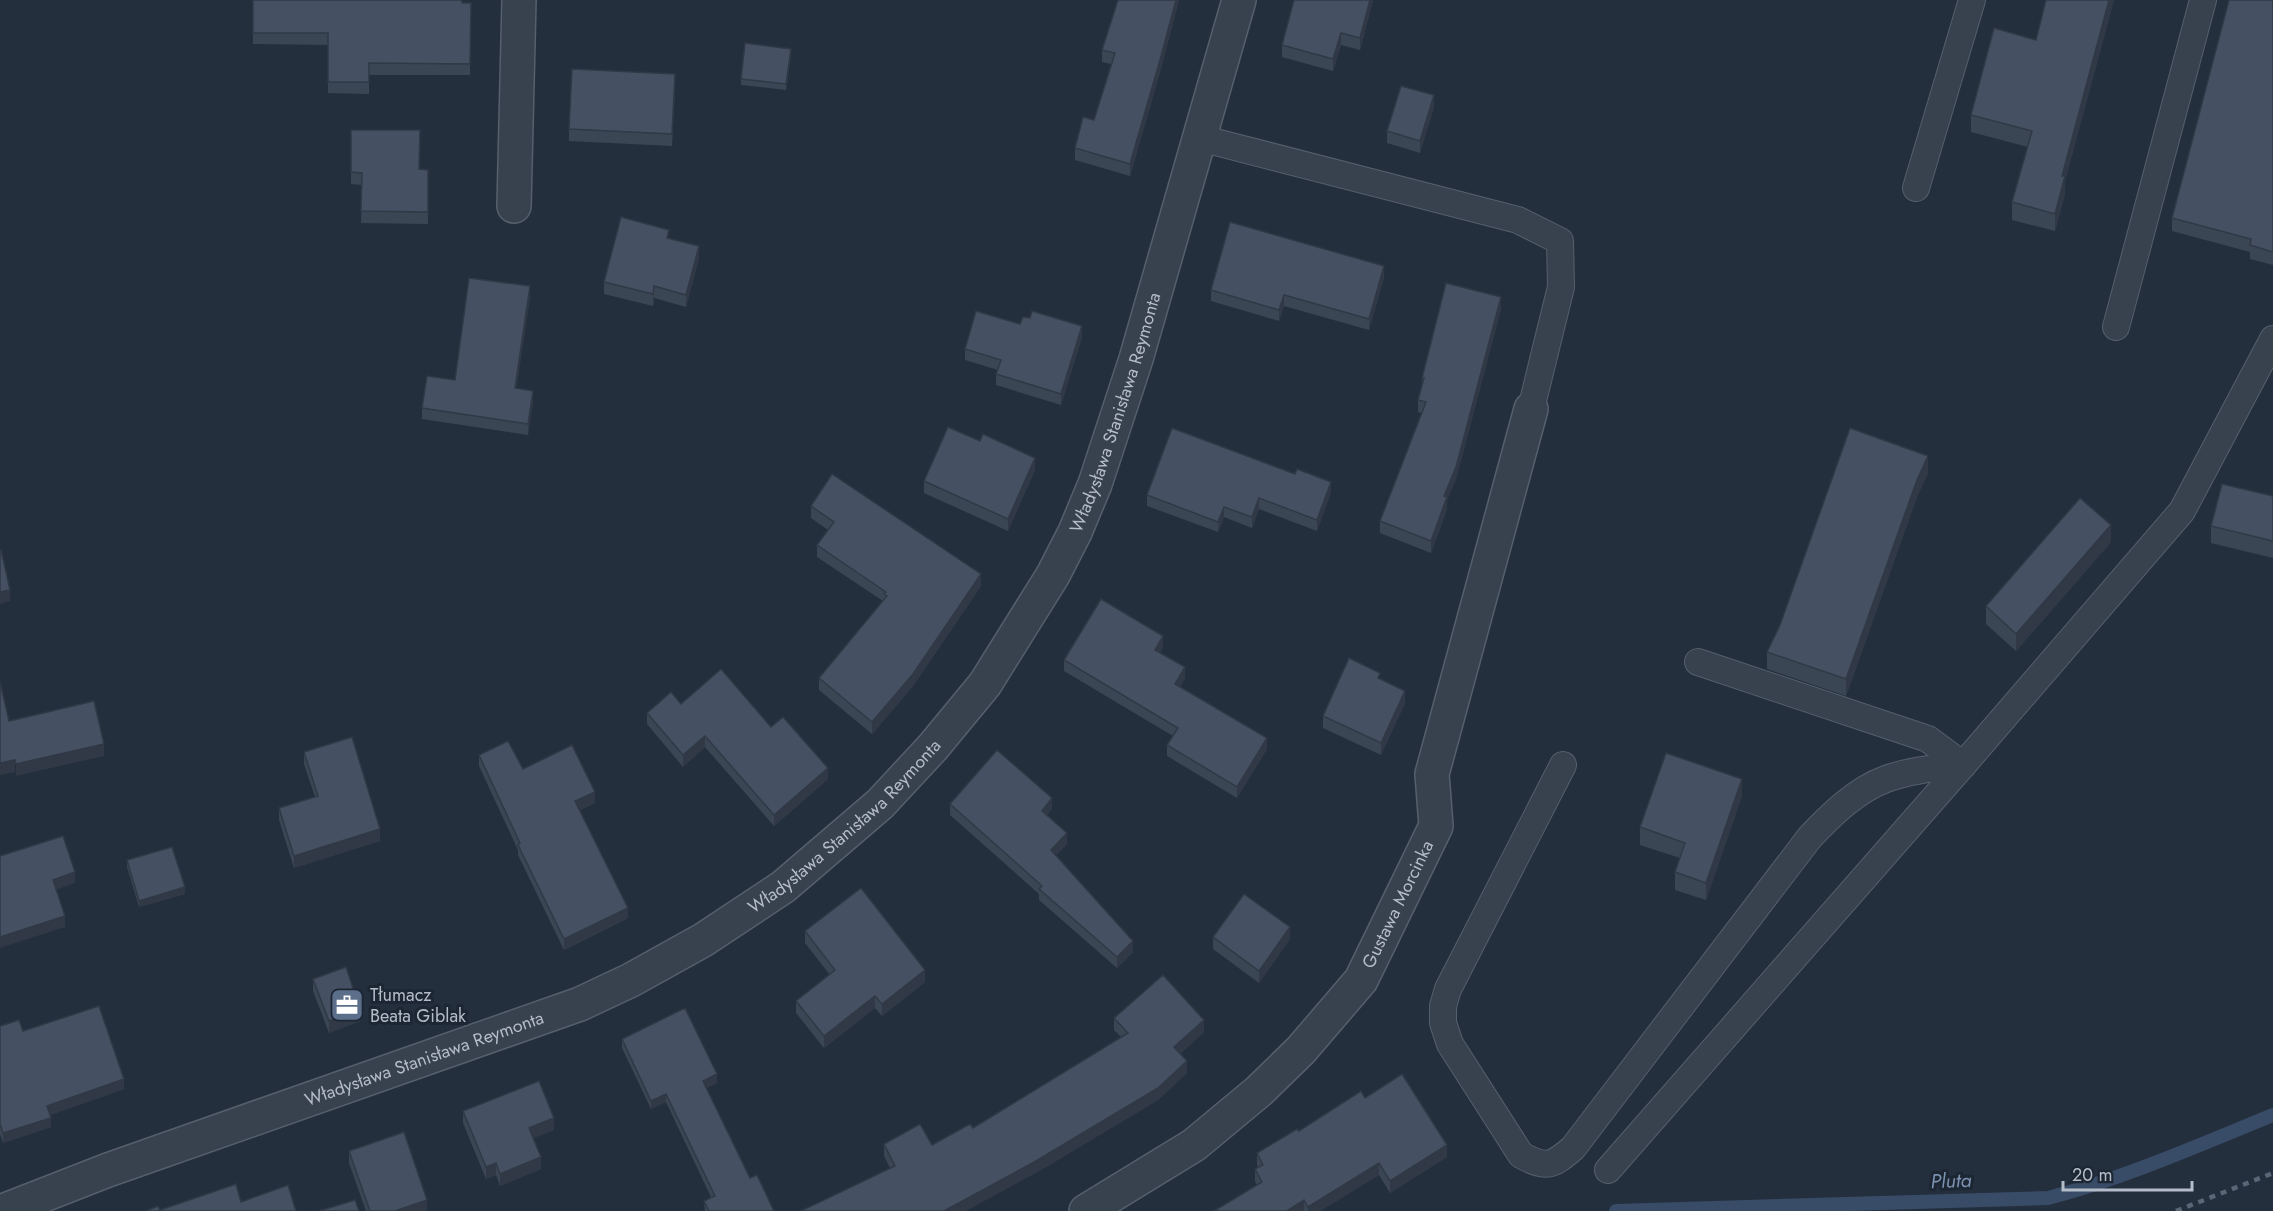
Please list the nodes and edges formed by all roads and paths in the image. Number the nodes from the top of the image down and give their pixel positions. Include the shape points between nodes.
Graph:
1 (519, 0) edge
2 (1239, 0) edge
3 (1972, 0) edge
4 (2203, 0) edge
5 (1200, 138) junction
6 (1916, 188) dead end
7 (514, 206) dead end
8 (2116, 327) dead end
9 (2273, 339) edge
10 (1531, 409) joint
11 (1698, 662) dead end
12 (1563, 765) dead end
13 (1963, 765) junction
14 (1608, 1170) dead end
15 (3, 1211) edge
16 (1086, 1211) edge

1 - 7 street
2 - 5 street, Władysława Stanisława Reymonta
3 - 6 lane
4 - 8 lane
5 - 10 lane via 1518,220 1560,241 1562,287
5 - 15 street, Władysława Stanisława Reymonta via 1136,358 1075,532 985,684 880,804 783,886 703,940 579,1004 119,1166
9 - 13 lane via 2182,511
10 - 16 street, Gustawa Morcinka via 1432,774 1436,826 1361,980 1301,1050 1259,1091 1194,1145
11 - 13 lane via 1928,739
12 - 13 lane via 1448,989 1443,1006 1443,1023 1450,1044 1521,1155 1538,1164 1555,1164 1573,1148 1810,837 1834,812 1884,780
13 - 14 lane

